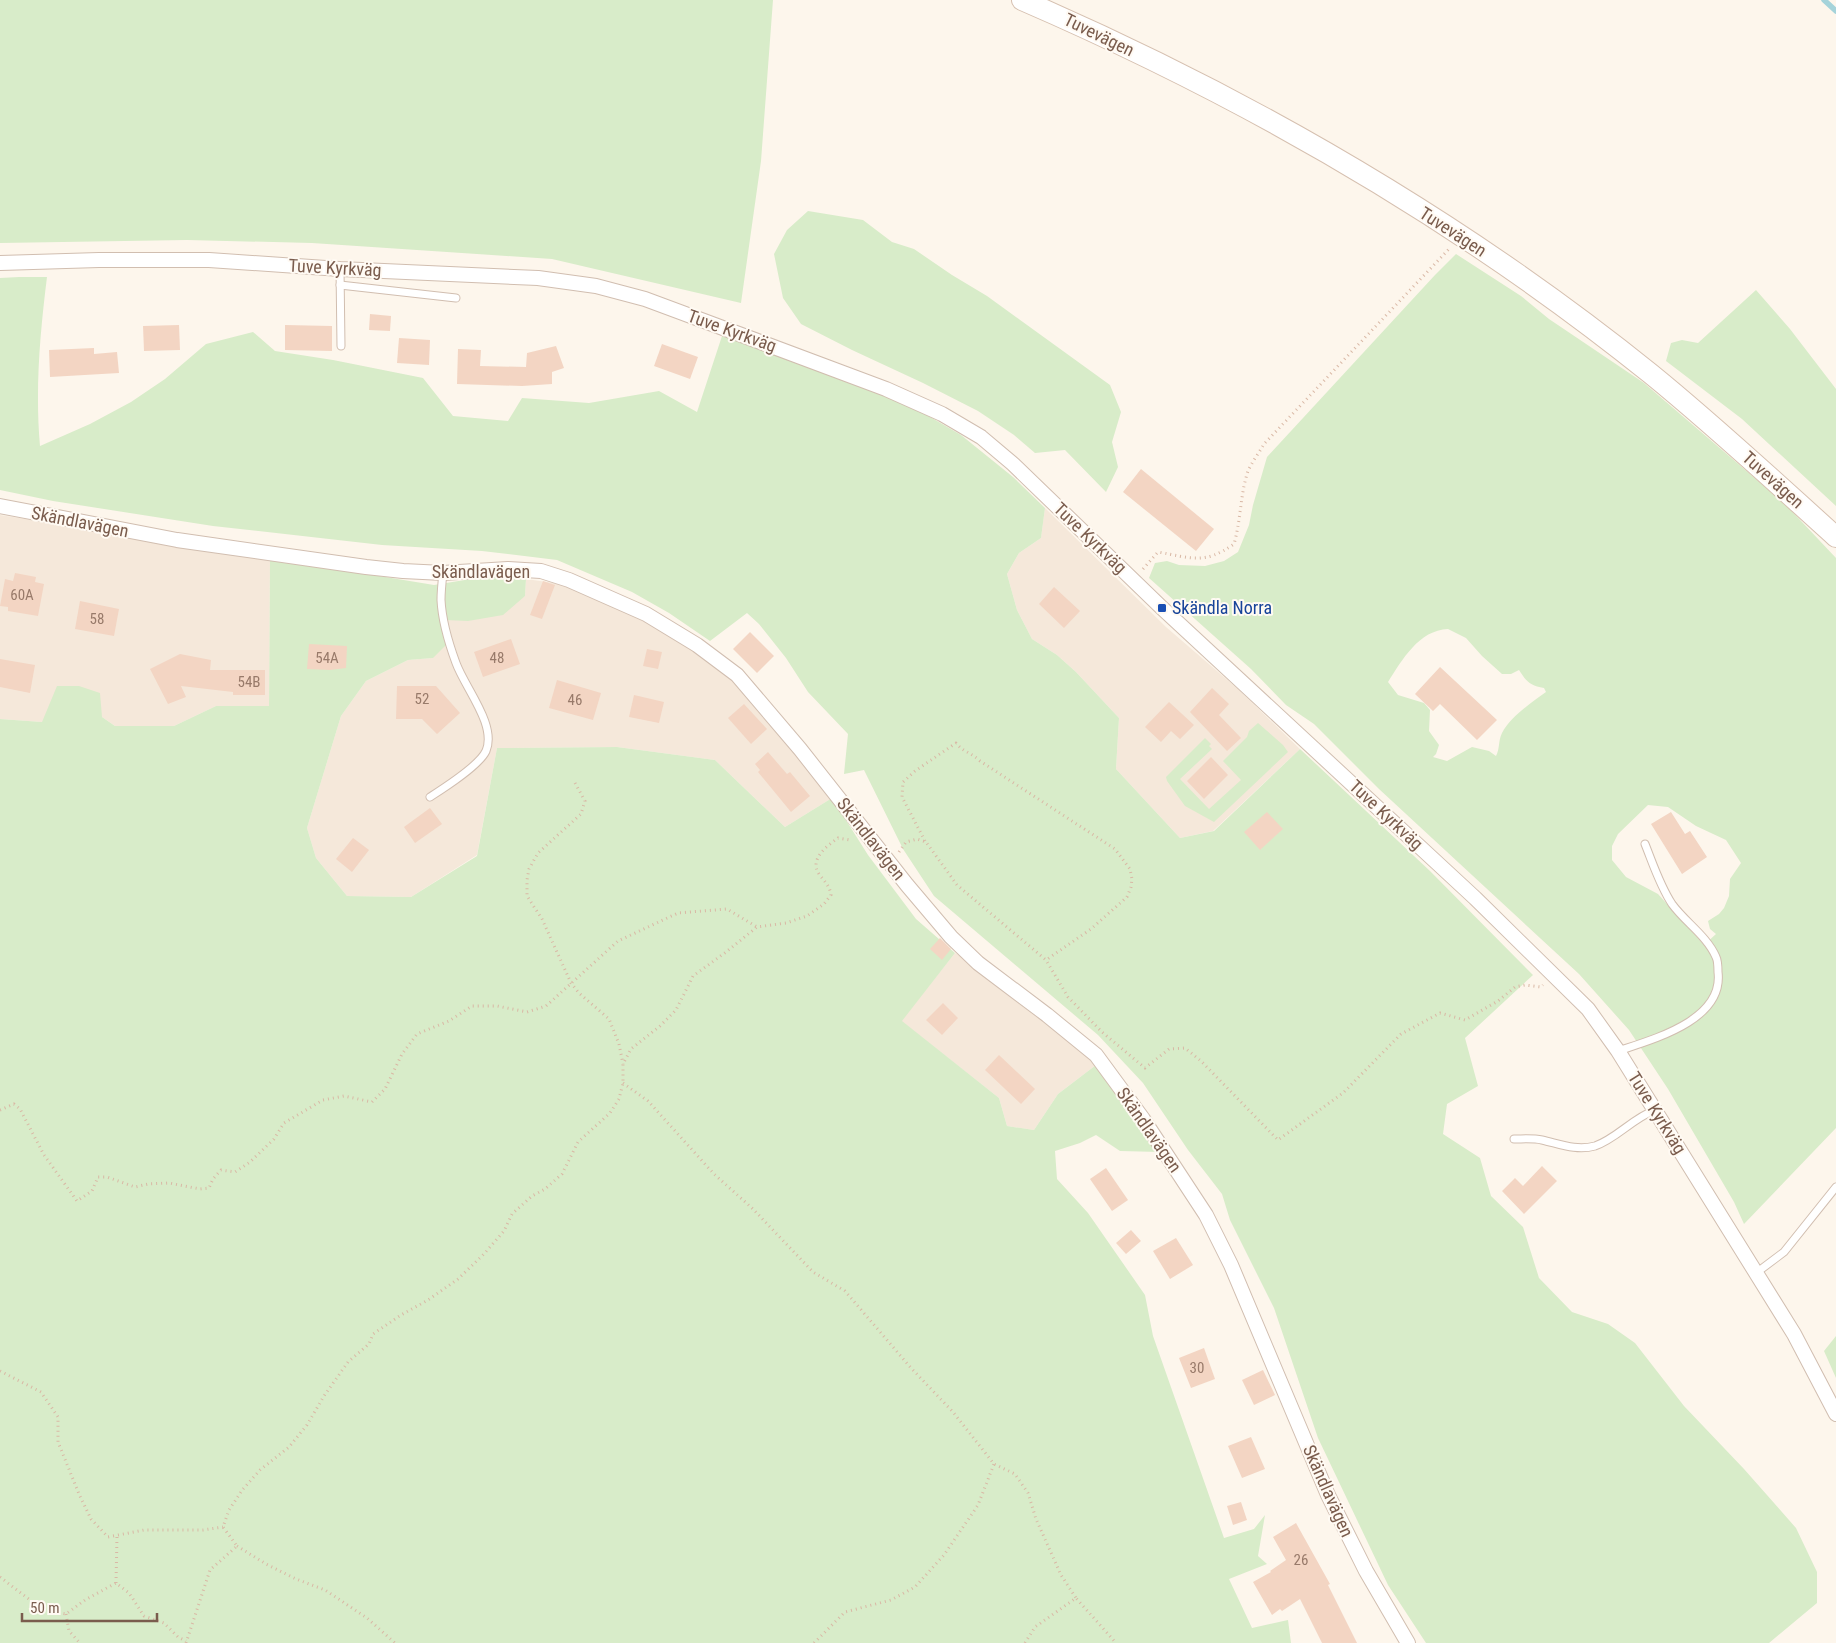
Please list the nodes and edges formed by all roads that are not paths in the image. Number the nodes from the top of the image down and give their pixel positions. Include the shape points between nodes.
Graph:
1 (1022, 0) edge
2 (0, 263) edge
3 (340, 269) junction
4 (340, 285) junction
5 (456, 298) dead end
6 (341, 346) dead end
7 (0, 506) edge
8 (1836, 537) edge
9 (442, 573) junction
10 (430, 797) dead end
11 (1645, 844) dead end
12 (1618, 1051) junction
13 (1656, 1110) junction
14 (1514, 1138) dead end
15 (1836, 1187) edge
16 (1756, 1273) junction
17 (1836, 1414) edge
18 (1408, 1643) edge

1 - 8 main road, Tuvevägen via 1184,76 1288,132 1462,236 1650,374
2 - 3 street, Tuve Kyrkväg via 209,260
3 - 4 lane
3 - 12 street, Tuve Kyrkväg via 538,278 610,289 894,392 956,421 1013,464 1475,898 1588,1009
4 - 5 lane
4 - 6 lane
7 - 9 street, Skändlavägen via 249,551
9 - 10 lane via 443,615 456,663 488,730 489,742 485,754 474,765
9 - 18 street, Skändlavägen via 508,569 541,571 631,607 696,645 742,681 951,937 978,963 1096,1055 1206,1215 1231,1265 1335,1510
11 - 12 lane via 1670,901 1711,947 1719,981 1712,999 1688,1023
12 - 13 street, Tuve Kyrkväg
13 - 14 lane via 1642,1114 1596,1145 1578,1148
13 - 16 street, Tuve Kyrkväg
15 - 16 lane via 1784,1252
16 - 17 street, Tuve Kyrkväg via 1794,1334

